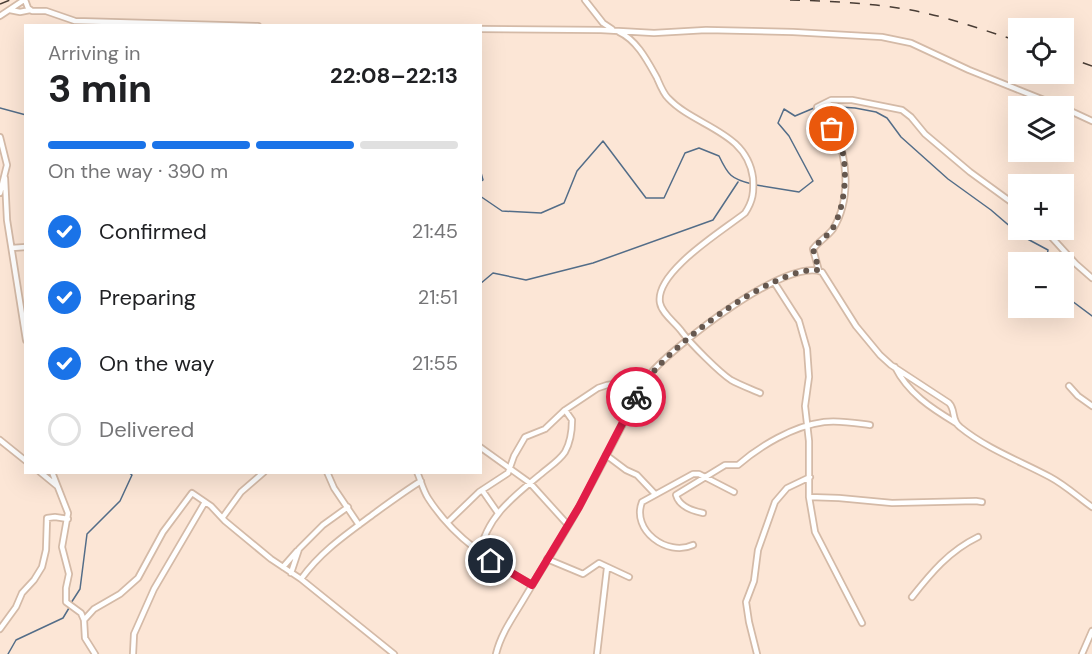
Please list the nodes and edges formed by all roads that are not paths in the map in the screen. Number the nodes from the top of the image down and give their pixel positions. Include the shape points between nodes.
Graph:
1 (24, 0) edge
2 (585, 0) edge
3 (10, 10) junction
4 (30, 10) junction
5 (0, 16) edge
6 (185, 24) edge
7 (482, 28) edge
8 (616, 31) junction
9 (1034, 96) edge
10 (1074, 113) edge
11 (1092, 121) edge
12 (0, 137) edge
13 (5, 178) junction
14 (0, 193) edge
15 (1008, 200) edge
16 (1054, 240) edge
17 (24, 247) edge
18 (12, 248) junction
19 (819, 270) junction
20 (1092, 278) edge
21 (774, 282) junction
22 (24, 327) edge
23 (687, 339) junction
24 (895, 367) junction
25 (622, 383) dead end
26 (1069, 386) dead end
27 (760, 393) dead end
28 (1092, 406) edge
29 (565, 410) junction
30 (870, 425) dead end
31 (958, 425) junction
32 (808, 426) junction
33 (0, 440) edge
34 (482, 448) edge
35 (606, 455) junction
36 (24, 459) edge
37 (510, 468) junction
38 (42, 474) edge
39 (53, 474) edge
40 (263, 474) edge
41 (328, 474) edge
42 (418, 474) edge
43 (810, 477) junction
44 (704, 478) junction
45 (422, 481) junction
46 (530, 483) junction
47 (57, 486) junction
48 (482, 490) junction
49 (734, 492) dead end
50 (655, 494) junction
51 (809, 497) junction
52 (205, 502) junction
53 (982, 502) dead end
54 (348, 507) junction
55 (1092, 507) edge
56 (498, 513) junction
57 (703, 513) dead end
58 (223, 518) junction
59 (68, 519) junction
60 (448, 522) junction
61 (359, 525) junction
62 (568, 525) junction
63 (978, 537) dead end
64 (693, 545) dead end
65 (299, 549) junction
66 (480, 554) junction
67 (547, 558) junction
68 (283, 567) junction
69 (607, 568) junction
70 (291, 573) junction
71 (629, 577) dead end
72 (301, 579) junction
73 (532, 585) junction
74 (912, 597) dead end
75 (84, 620) junction
76 (862, 623) dead end
77 (0, 629) edge
78 (1092, 631) edge
79 (386, 651) edge
80 (95, 654) edge
81 (133, 654) edge
82 (394, 654) edge
83 (496, 654) edge
84 (597, 654) edge
85 (757, 654) edge
86 (1082, 654) edge

1 - 3 street
1 - 4 street
2 - 8 street via 603,23
3 - 4 street
3 - 5 street
4 - 6 street via 75,21
7 - 8 street
8 - 9 street via 882,37 910,43
8 - 23 street via 644,56 666,97 726,135 750,164 751,205 676,267 662,288 662,309
10 - 11 street
12 - 13 street via 7,165
13 - 14 street
13 - 18 street
15 - 19 street via 925,134 902,110 852,100 822,103 816,109 828,127 834,129 842,148 844,184 833,228 813,249
16 - 20 street
17 - 18 street
18 - 22 street
19 - 21 street
19 - 24 street via 856,326
21 - 23 street
21 - 32 street via 799,321 807,349
23 - 27 street via 729,378
23 - 35 street via 643,384
24 - 31 street via 915,395
24 - 31 street via 952,406
25 - 29 street via 598,388
26 - 28 street
29 - 37 street via 545,429 525,437
29 - 46 street via 572,420 566,450
30 - 32 street via 832,422
31 - 55 street via 1005,456 1053,478
32 - 43 street
32 - 44 street via 752,452 738,465 725,465
33 - 36 street
34 - 37 street
35 - 50 street via 637,475
35 - 62 street
37 - 46 street
37 - 48 street
38 - 47 street
39 - 47 street
40 - 58 street via 240,492
41 - 54 street
42 - 45 street
43 - 51 street
43 - 85 street via 788,488 775,502 758,550 755,577 746,602
44 - 49 street
44 - 50 street via 693,474
44 - 57 street via 676,497 688,508
45 - 60 street via 428,498
45 - 61 street
46 - 56 street
46 - 62 street
47 - 59 street
48 - 56 street
48 - 60 street
50 - 64 street via 641,504 645,529 661,544 683,548
51 - 53 street via 892,503
51 - 76 street via 819,544
52 - 58 street
52 - 75 street via 191,494 163,532 138,578
52 - 81 street via 154,589 134,634
54 - 61 street
54 - 65 street
56 - 66 street via 483,537
58 - 68 street
59 - 75 street via 63,547 69,574 65,597
59 - 77 street via 47,518 42,567
60 - 66 street
61 - 72 street via 328,549
62 - 67 street
63 - 74 street via 945,559
65 - 68 street
65 - 70 street
66 - 73 street
67 - 69 street via 584,574 597,563
67 - 73 street
68 - 70 street
69 - 71 street
69 - 84 street
70 - 72 street
72 - 79 street
73 - 83 street via 505,630
75 - 80 street via 85,638
78 - 86 street
79 - 82 street

